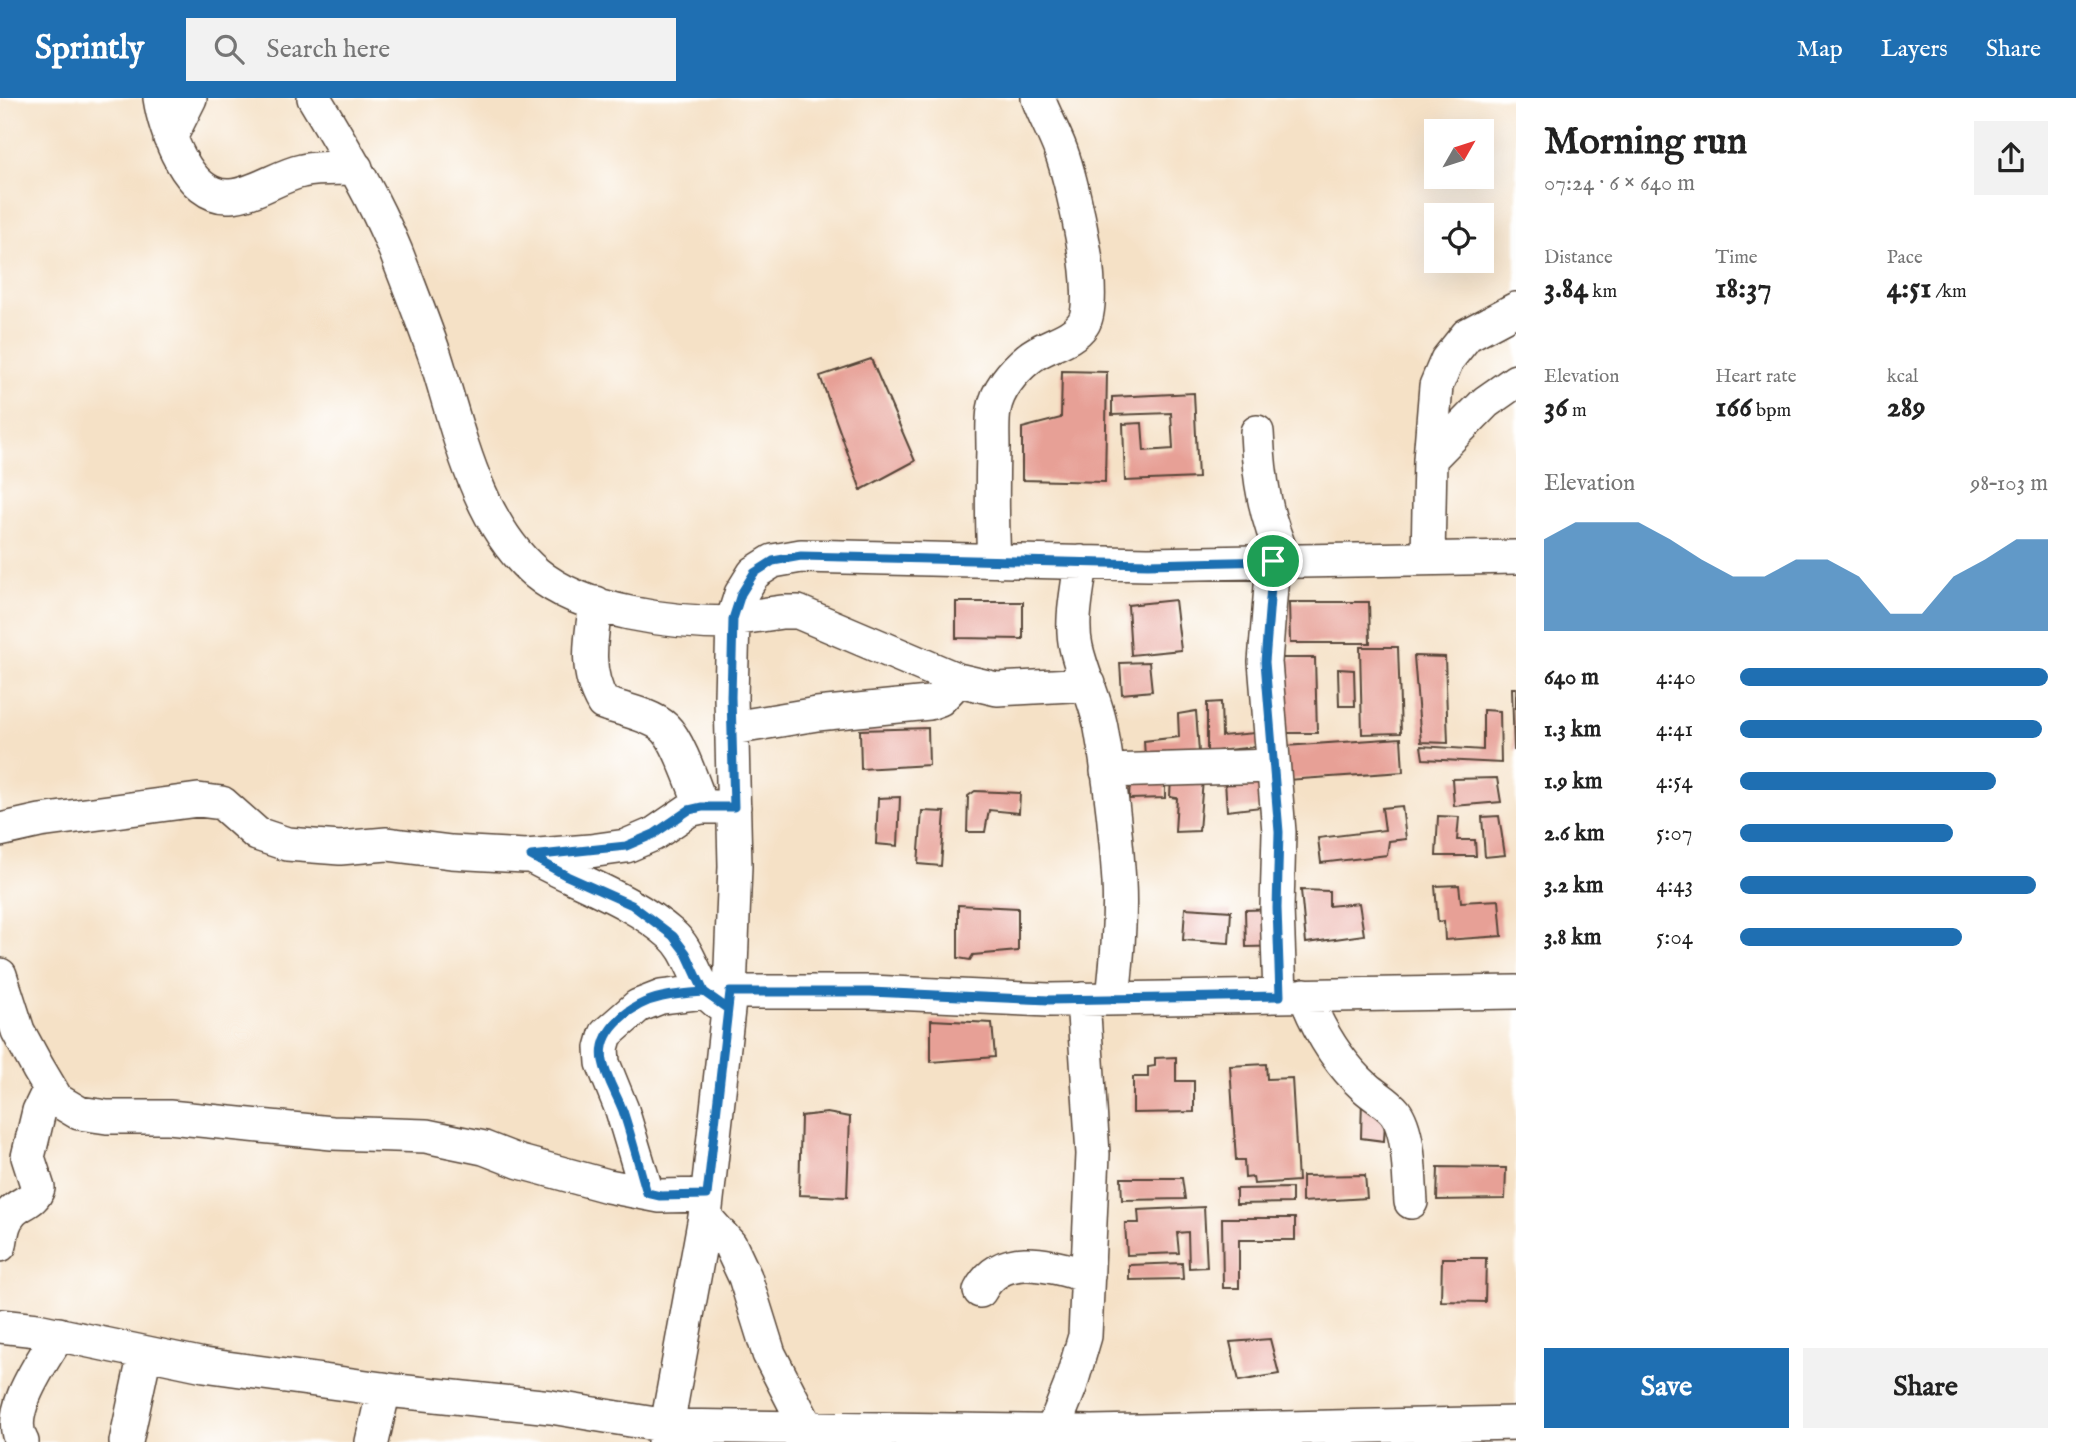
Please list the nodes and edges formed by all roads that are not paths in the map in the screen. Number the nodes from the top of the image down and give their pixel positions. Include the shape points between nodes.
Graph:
1 (160, 98) edge
2 (190, 98) edge
3 (314, 98) edge
4 (1038, 98) edge
5 (170, 138) junction
6 (356, 168) junction
7 (1516, 309) edge
8 (1516, 380) edge
9 (1257, 432) dead end
10 (1430, 459) junction
11 (1516, 557) edge
12 (1428, 558) junction
13 (994, 560) junction
14 (1279, 561) junction
15 (1081, 562) junction
16 (596, 603) junction
17 (733, 621) junction
18 (958, 680) junction
19 (1089, 684) junction
20 (732, 728) junction
21 (1272, 766) junction
22 (1107, 771) junction
23 (718, 807) junction
24 (0, 831) edge
25 (531, 856) junction
26 (0, 975) edge
27 (1516, 992) edge
28 (1293, 995) junction
29 (721, 998) junction
30 (1098, 999) junction
31 (50, 1088) junction
32 (92, 1115) junction
33 (30, 1144) junction
34 (647, 1193) junction
35 (1411, 1202) dead end
36 (706, 1206) junction
37 (0, 1245) edge
38 (1088, 1276) junction
39 (980, 1291) dead end
40 (0, 1326) edge
41 (59, 1334) junction
42 (145, 1353) junction
43 (384, 1390) junction
44 (1516, 1423) edge
45 (807, 1428) junction
46 (1052, 1432) junction
47 (666, 1434) edge
48 (22, 1442) edge
49 (126, 1442) edge
50 (372, 1442) edge

1 - 5 street
2 - 5 street
3 - 6 street
4 - 13 street via 1063,155 1077,213 1088,307 1083,325 1031,356 1006,381 994,409
5 - 6 street via 185,168 204,191 219,196 232,197 302,171
6 - 16 street via 395,250 482,497 517,554 536,573 561,592
7 - 10 street via 1466,335 1447,360 1436,386
8 - 10 street via 1486,402
9 - 14 street via 1262,494
10 - 12 street
11 - 12 street
12 - 14 street
13 - 15 street
13 - 17 street via 801,556 773,561 754,573
14 - 15 street
14 - 21 street via 1265,662
15 - 19 street via 1075,646
16 - 17 street via 627,613
16 - 23 street via 590,656 594,687 603,703 665,728
17 - 18 street via 798,612
17 - 20 street
18 - 19 street via 997,689
18 - 20 street via 940,699 929,703
19 - 22 street
20 - 23 street
21 - 22 street
21 - 28 street via 1279,832 1277,908
22 - 30 street via 1119,883 1119,934
23 - 25 street via 689,810 626,846
23 - 29 street via 735,866
24 - 25 street via 40,821 198,800 222,803 257,834 287,844 341,848 387,844
25 - 29 street via 632,905 673,936
26 - 31 street via 18,1031
27 - 28 street
28 - 30 street
28 - 35 street via 1330,1048 1366,1089 1395,1113 1405,1135
29 - 30 street via 870,992
29 - 34 street via 661,997 638,1006 606,1034 603,1063
29 - 36 street
30 - 38 street
31 - 32 street via 57,1100
31 - 33 street
32 - 33 street
32 - 34 street via 426,1136
33 - 37 street via 28,1157 38,1188 31,1200 13,1210
34 - 36 street
36 - 45 street via 730,1245 769,1354
36 - 47 street
38 - 39 street via 1035,1264 1009,1265 994,1272
38 - 46 street via 1085,1336
40 - 41 street
41 - 42 street
41 - 48 street via 24,1394 18,1420
42 - 43 street via 204,1366
42 - 49 street
43 - 47 street via 551,1407
43 - 50 street
44 - 46 street
45 - 46 street
45 - 47 street

